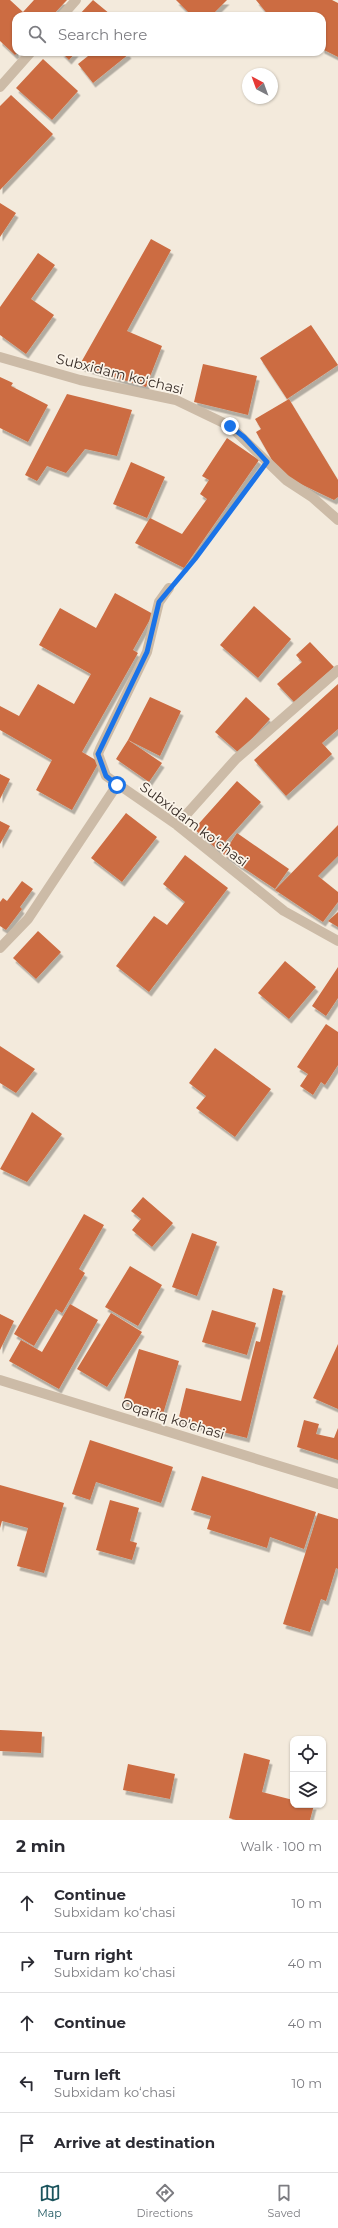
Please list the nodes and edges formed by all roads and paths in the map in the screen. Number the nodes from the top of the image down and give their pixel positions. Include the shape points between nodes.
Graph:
1 (76, 0) edge
2 (66, 12) edge
3 (27, 56) edge
4 (0, 87) edge
5 (0, 357) edge
6 (267, 462) junction
7 (338, 520) edge
8 (169, 588) joint
9 (338, 670) edge
10 (117, 785) junction
11 (177, 825) junction
12 (338, 941) edge
13 (0, 948) edge
14 (0, 1380) edge
15 (338, 1484) edge

1 - 2 street
3 - 4 street
5 - 6 street, Subxidam koʻchasi via 80,380 176,400 230,426
6 - 7 street, Subxidam koʻchasi
6 - 8 path via 195,559
8 - 10 street, Subxidam koʻchasi via 159,602 147,652 98,754 106,776
9 - 11 street via 236,759
10 - 11 street, Subxidam koʻchasi
10 - 13 street via 28,919
11 - 12 street, Subxidam koʻchasi via 284,910
14 - 15 street, Oqariq ko'chasi

